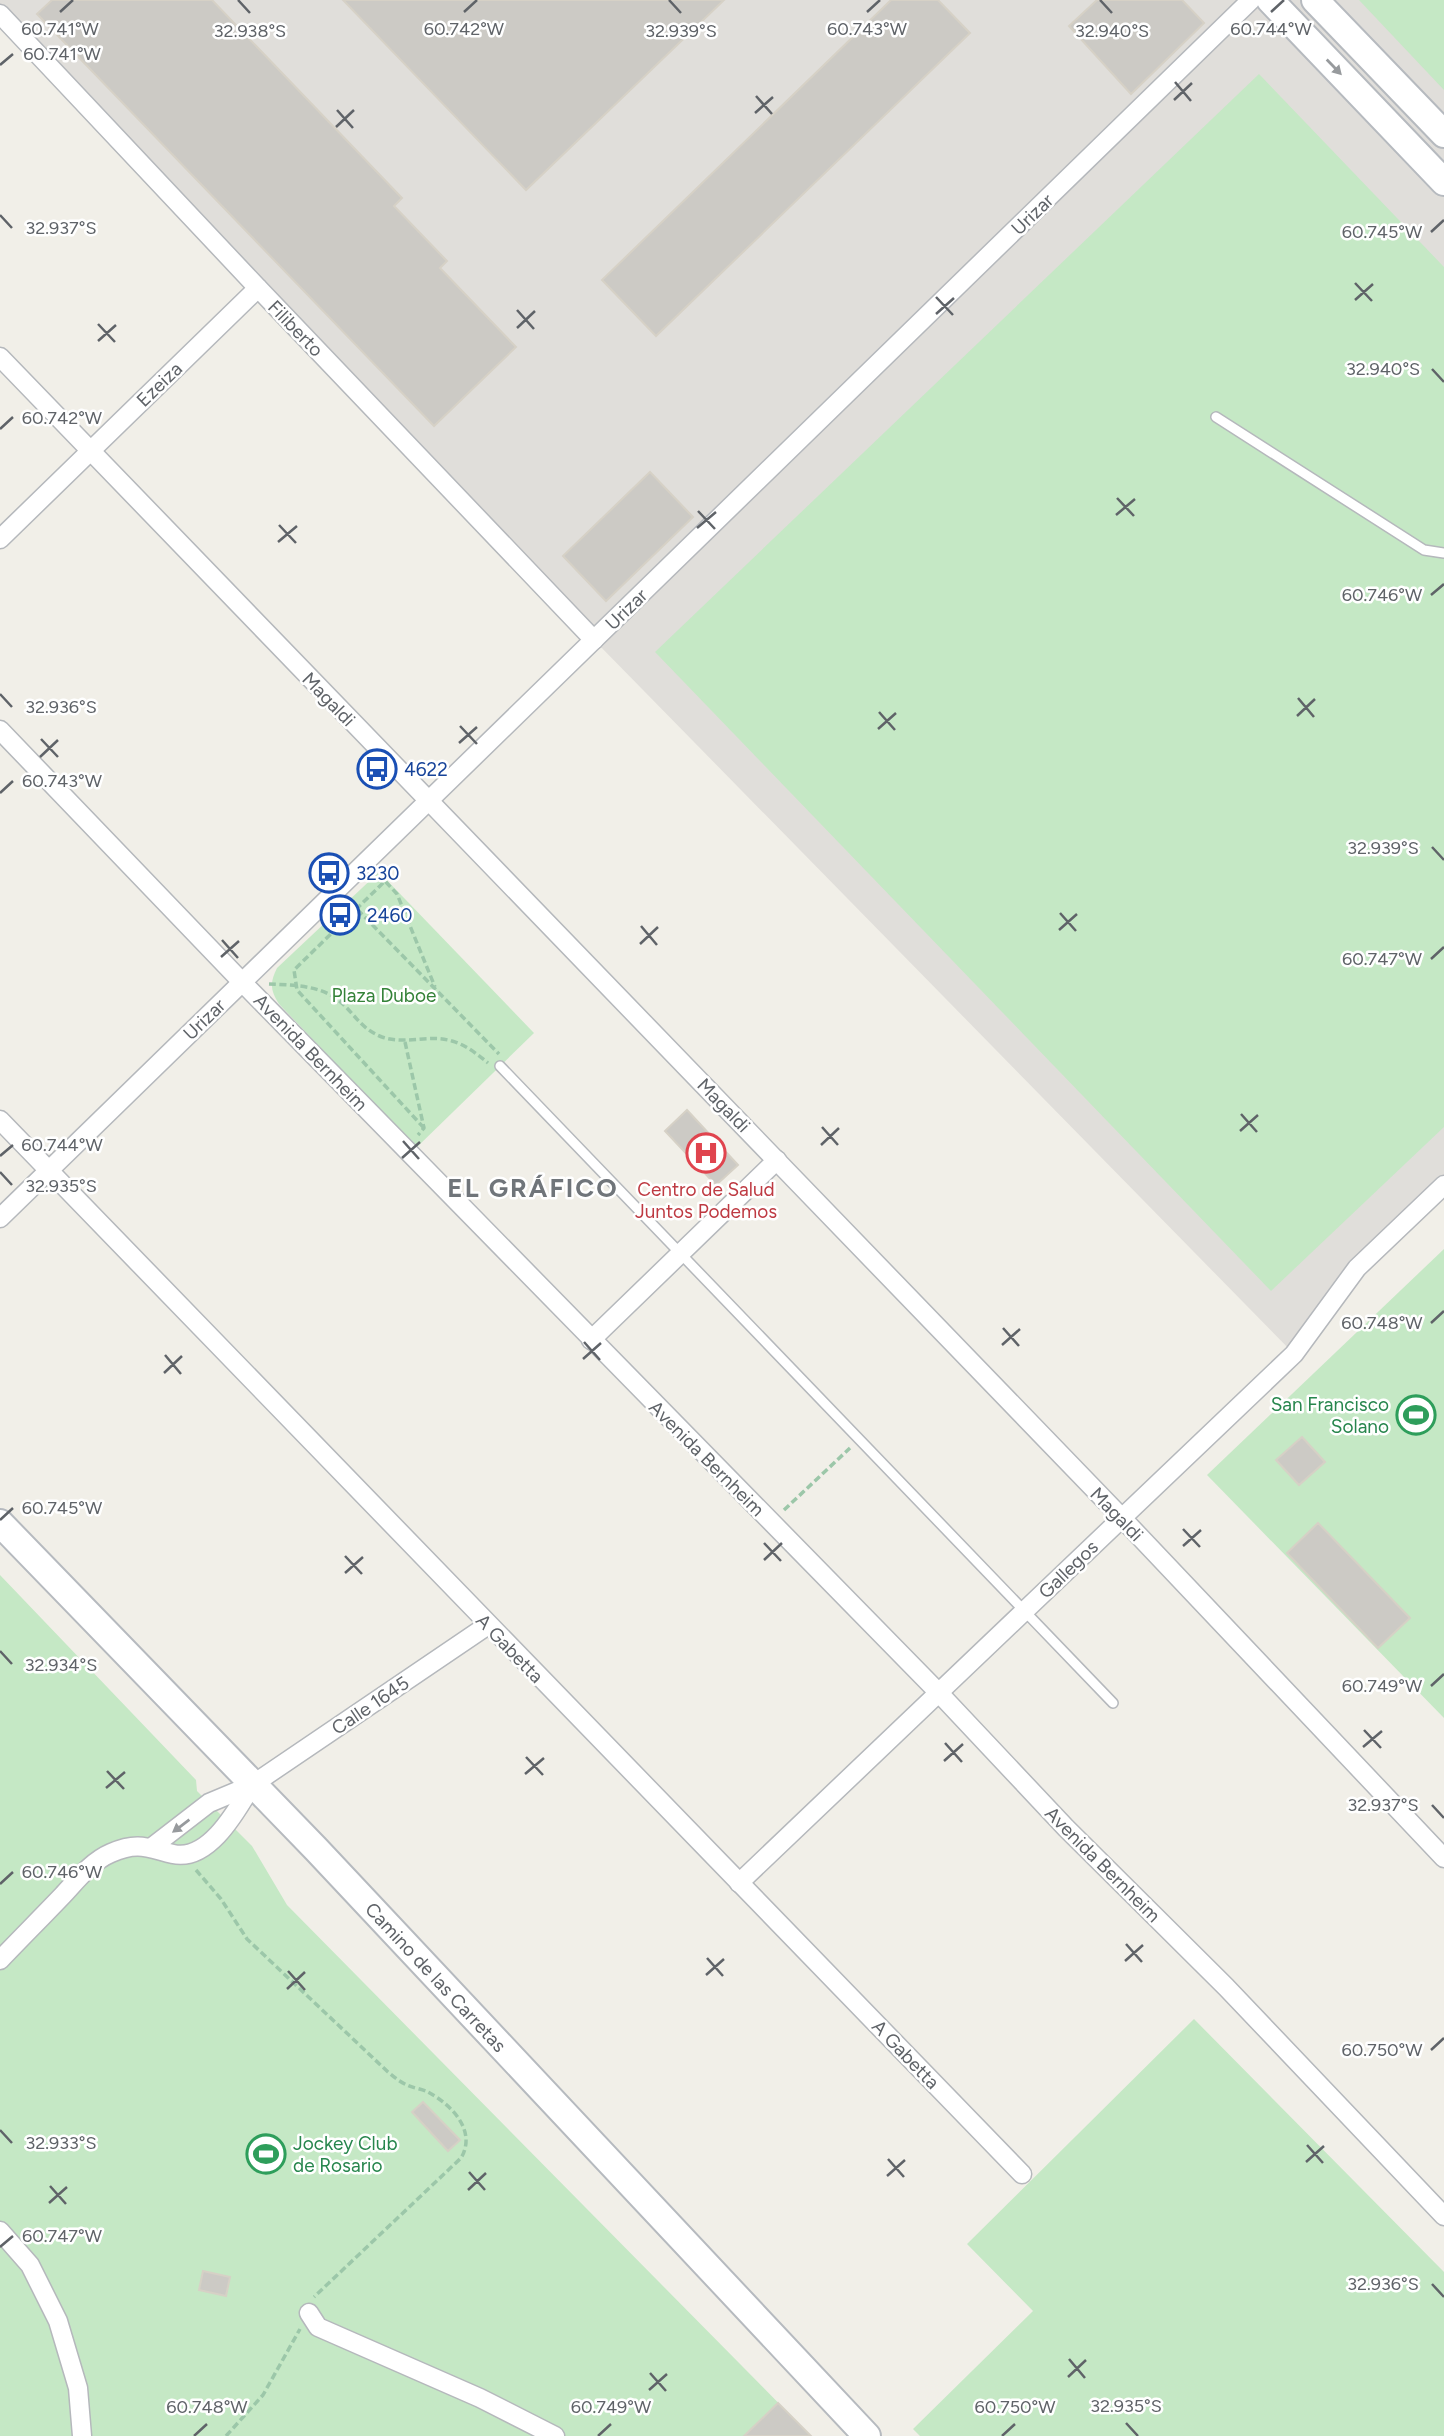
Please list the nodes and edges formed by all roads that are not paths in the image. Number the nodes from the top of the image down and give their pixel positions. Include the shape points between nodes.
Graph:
1 (1251, 0) edge
2 (1270, 0) edge
3 (1315, 0) edge
4 (0, 13) edge
5 (1444, 134) edge
6 (1444, 182) edge
7 (258, 288) junction
8 (0, 357) edge
9 (1216, 416) dead end
10 (90, 451) junction
11 (0, 539) edge
12 (1444, 553) edge
13 (594, 640) junction
14 (0, 730) edge
15 (428, 801) junction
16 (242, 982) junction
17 (500, 1066) road end
18 (0, 1120) edge
19 (777, 1160) junction
20 (49, 1171) junction
21 (1444, 1185) edge
22 (0, 1218) edge
23 (680, 1254) junction
24 (591, 1340) junction
25 (1122, 1518) junction
26 (0, 1523) edge
27 (1024, 1611) junction
28 (488, 1625) junction
29 (939, 1693) junction
30 (1113, 1703) dead end
31 (253, 1785) junction
32 (152, 1847) junction
33 (1444, 1858) edge
34 (739, 1884) junction
35 (0, 1960) edge
36 (1023, 2174) dead end
37 (1444, 2216) edge
38 (0, 2231) edge
39 (309, 2313) road end
40 (82, 2436) edge
41 (555, 2436) edge
42 (867, 2436) edge

1 - 13 street, Urizar
2 -> 6 street
3 - 5 street
4 - 7 street, Filiberto
7 - 10 street, Ezeiza
7 - 13 street, Filiberto
8 - 10 street, Magaldi
9 - 12 lane via 1424,550
10 - 11 street, Ezeiza
10 - 15 street, Magaldi
13 - 15 street, Urizar
14 - 16 street, Avenida Bernheim
15 - 16 street, Urizar
15 - 19 street, Magaldi
16 - 20 street, Urizar
16 - 24 street, Avenida Bernheim
17 - 23 lane
18 - 20 street, A Gabetta
19 - 23 street
19 - 25 street, Magaldi
20 - 22 street, Urizar
20 - 28 street, A Gabetta
21 - 25 street, Gallegos via 1357,1268 1294,1354
23 - 24 street
23 - 27 lane
24 - 29 street, Avenida Bernheim
25 - 27 street, Gallegos
25 - 33 street, Magaldi
26 - 31 street, Camino de las Carretas
27 - 29 street, Gallegos
27 - 30 lane
28 - 31 street, Calle 1645
28 - 34 street, A Gabetta
29 - 34 street, Gallegos
29 - 37 street, Avenida Bernheim
31 -> 32 street via 209,1803
31 - 32 street via 229,1823 203,1848 183,1855
31 - 42 street, Camino de las Carretas
32 - 35 street via 134,1846 110,1853 90,1867
34 - 36 street, A Gabetta
38 - 40 street via 30,2265 58,2321 78,2388
39 - 41 street via 318,2327

